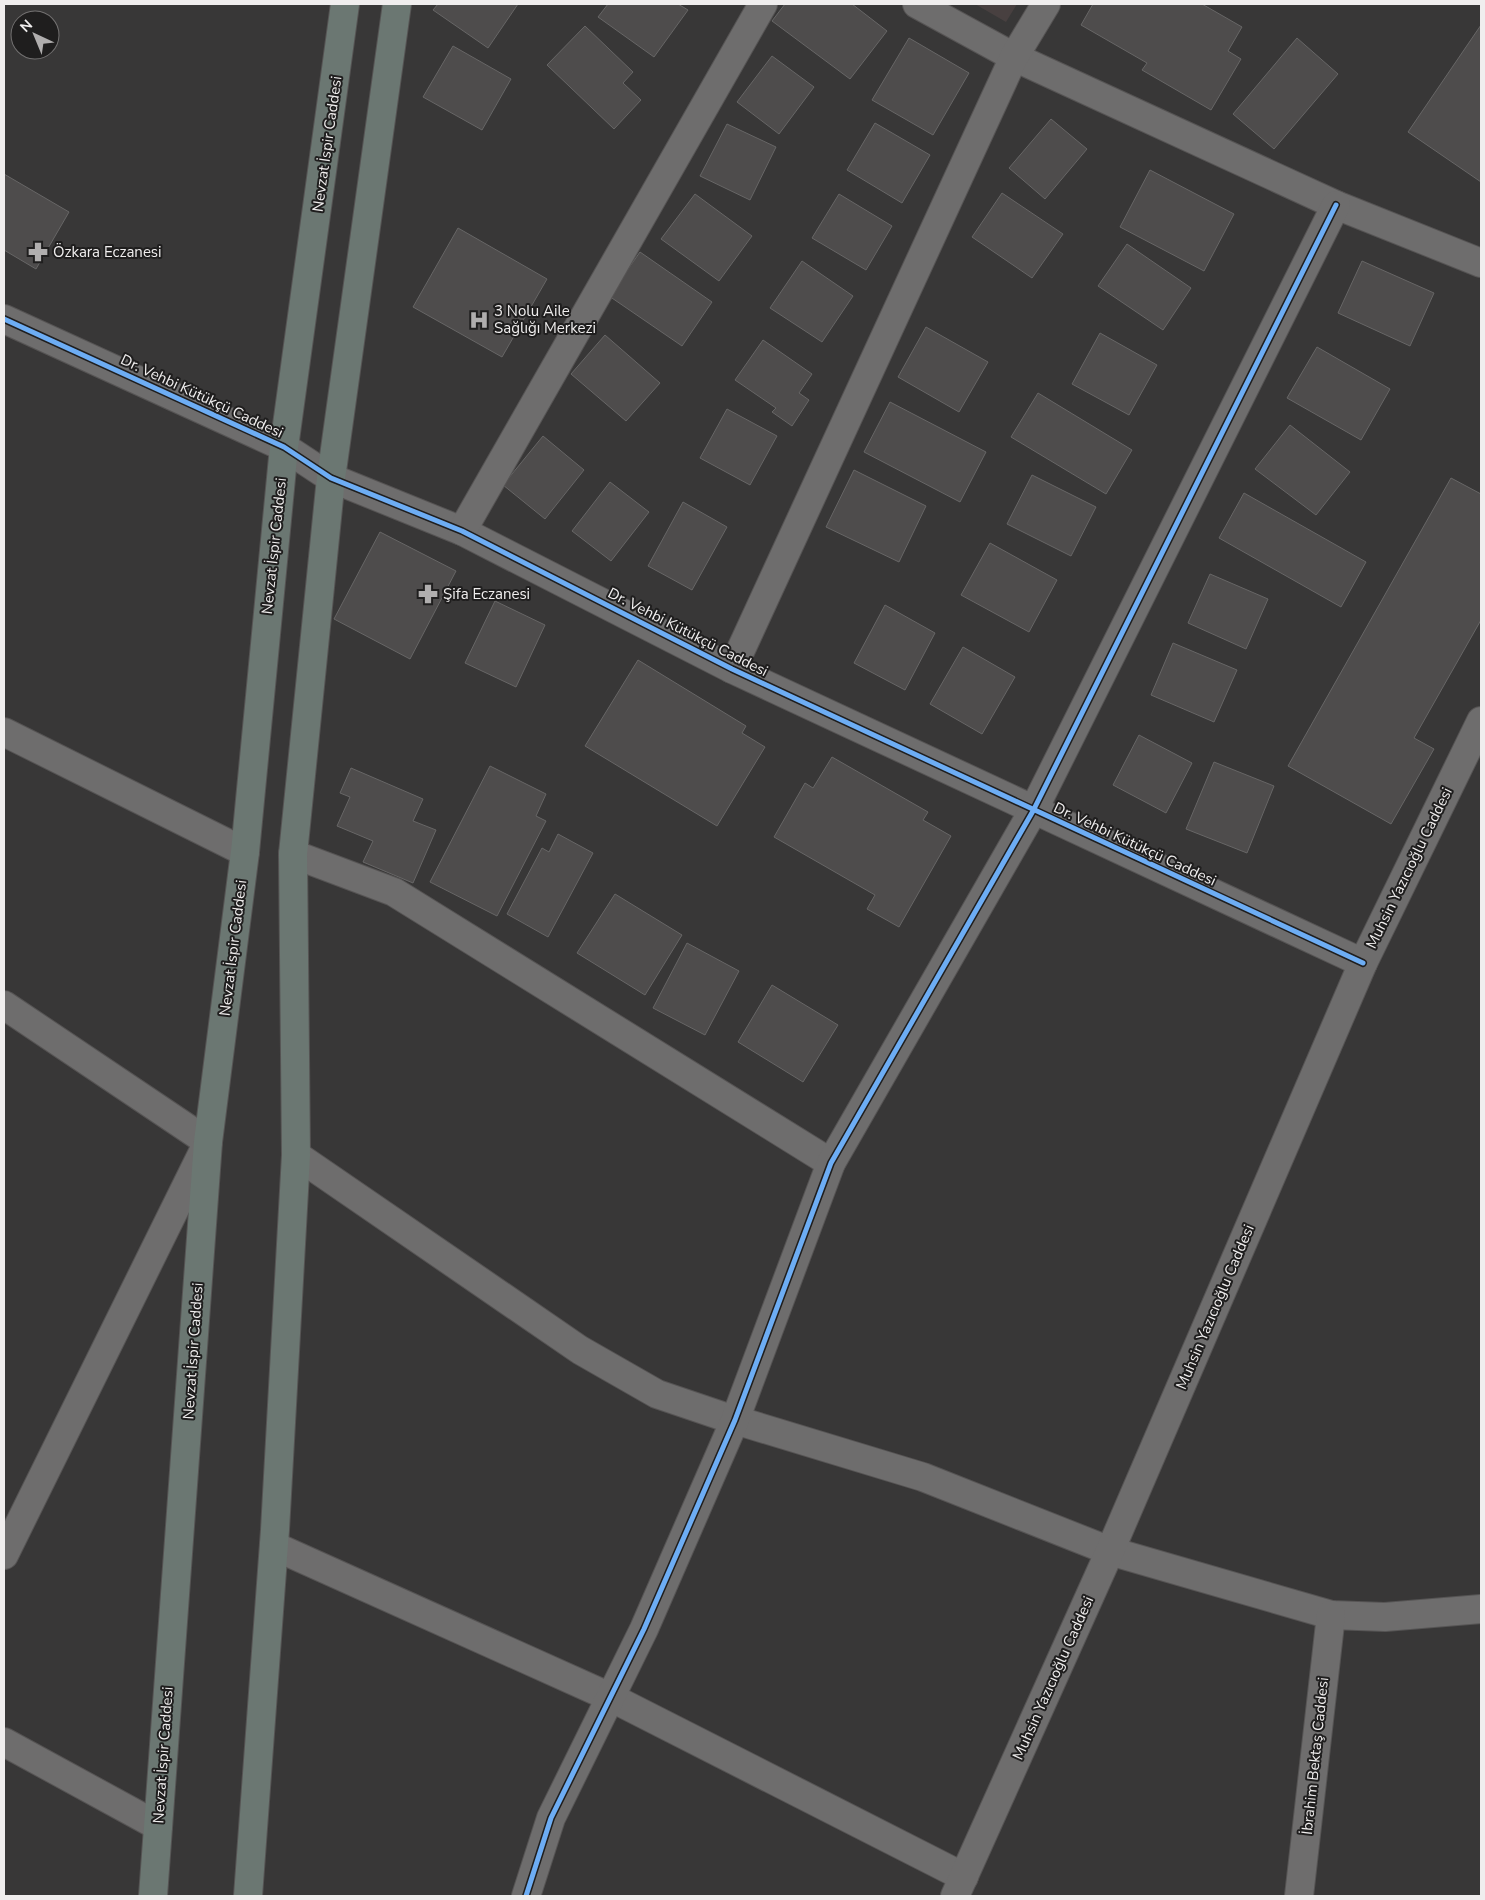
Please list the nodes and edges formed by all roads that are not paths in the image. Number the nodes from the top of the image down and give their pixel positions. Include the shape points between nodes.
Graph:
1 (345, 4) edge
2 (398, 4) edge
3 (763, 4) edge
4 (917, 4) edge
5 (1046, 4) edge
6 (1014, 57) junction
7 (1336, 205) junction
8 (1481, 263) edge
9 (4, 319) edge
10 (284, 447) junction
11 (331, 478) junction
12 (462, 532) junction
13 (732, 669) junction
14 (1481, 721) edge
15 (4, 732) edge
16 (1032, 810) junction
17 (245, 852) junction
18 (293, 854) junction
19 (1363, 963) junction
20 (4, 1005) edge
21 (208, 1142) junction
22 (296, 1155) junction
23 (831, 1163) junction
24 (735, 1420) junction
25 (274, 1546) junction
26 (1110, 1551) junction
27 (4, 1555) edge
28 (1481, 1609) edge
29 (1331, 1615) junction
30 (610, 1697) junction
31 (4, 1742) edge
32 (158, 1826) junction
33 (960, 1887) edge
34 (152, 1896) edge
35 (248, 1896) edge
36 (526, 1896) edge
37 (1299, 1896) edge

1 - 10 main road, Nevzat İspir Caddesi
2 - 11 main road
3 - 12 street
4 - 6 street
5 - 6 street
6 - 7 street
6 - 13 street
7 - 8 street
7 - 16 street
9 - 10 street, Dr. Vehbi Kütükçü Caddesi
10 - 11 street, Dr. Vehbi Kütükçü Caddesi
10 - 17 main road, Nevzat İspir Caddesi
11 - 12 street, Dr. Vehbi Kütükçü Caddesi
11 - 18 main road
12 - 13 street, Dr. Vehbi Kütükçü Caddesi
13 - 16 street, Dr. Vehbi Kütükçü Caddesi
14 - 19 street, Muhsin Yazıcıoğlu Caddesi
15 - 17 street
16 - 19 street, Dr. Vehbi Kütükçü Caddesi
16 - 23 street
17 - 21 main road, Nevzat İspir Caddesi
18 - 22 main road
18 - 23 street via 394,892
19 - 26 street, Muhsin Yazıcıoğlu Caddesi
20 - 21 street
21 - 27 street
21 - 32 main road, Nevzat İspir Caddesi
22 - 24 street via 580,1350 657,1394
22 - 25 main road
23 - 24 street
24 - 26 street via 923,1477
24 - 30 street via 644,1629
25 - 30 street
25 - 35 main road
26 - 29 street
26 - 33 street, Muhsin Yazıcıoğlu Caddesi
28 - 29 street via 1385,1617
29 - 37 street, İbrahim Bektaş Caddesi
30 - 33 street
30 - 36 street via 551,1818
31 - 32 street
32 - 34 main road, Nevzat İspir Caddesi

